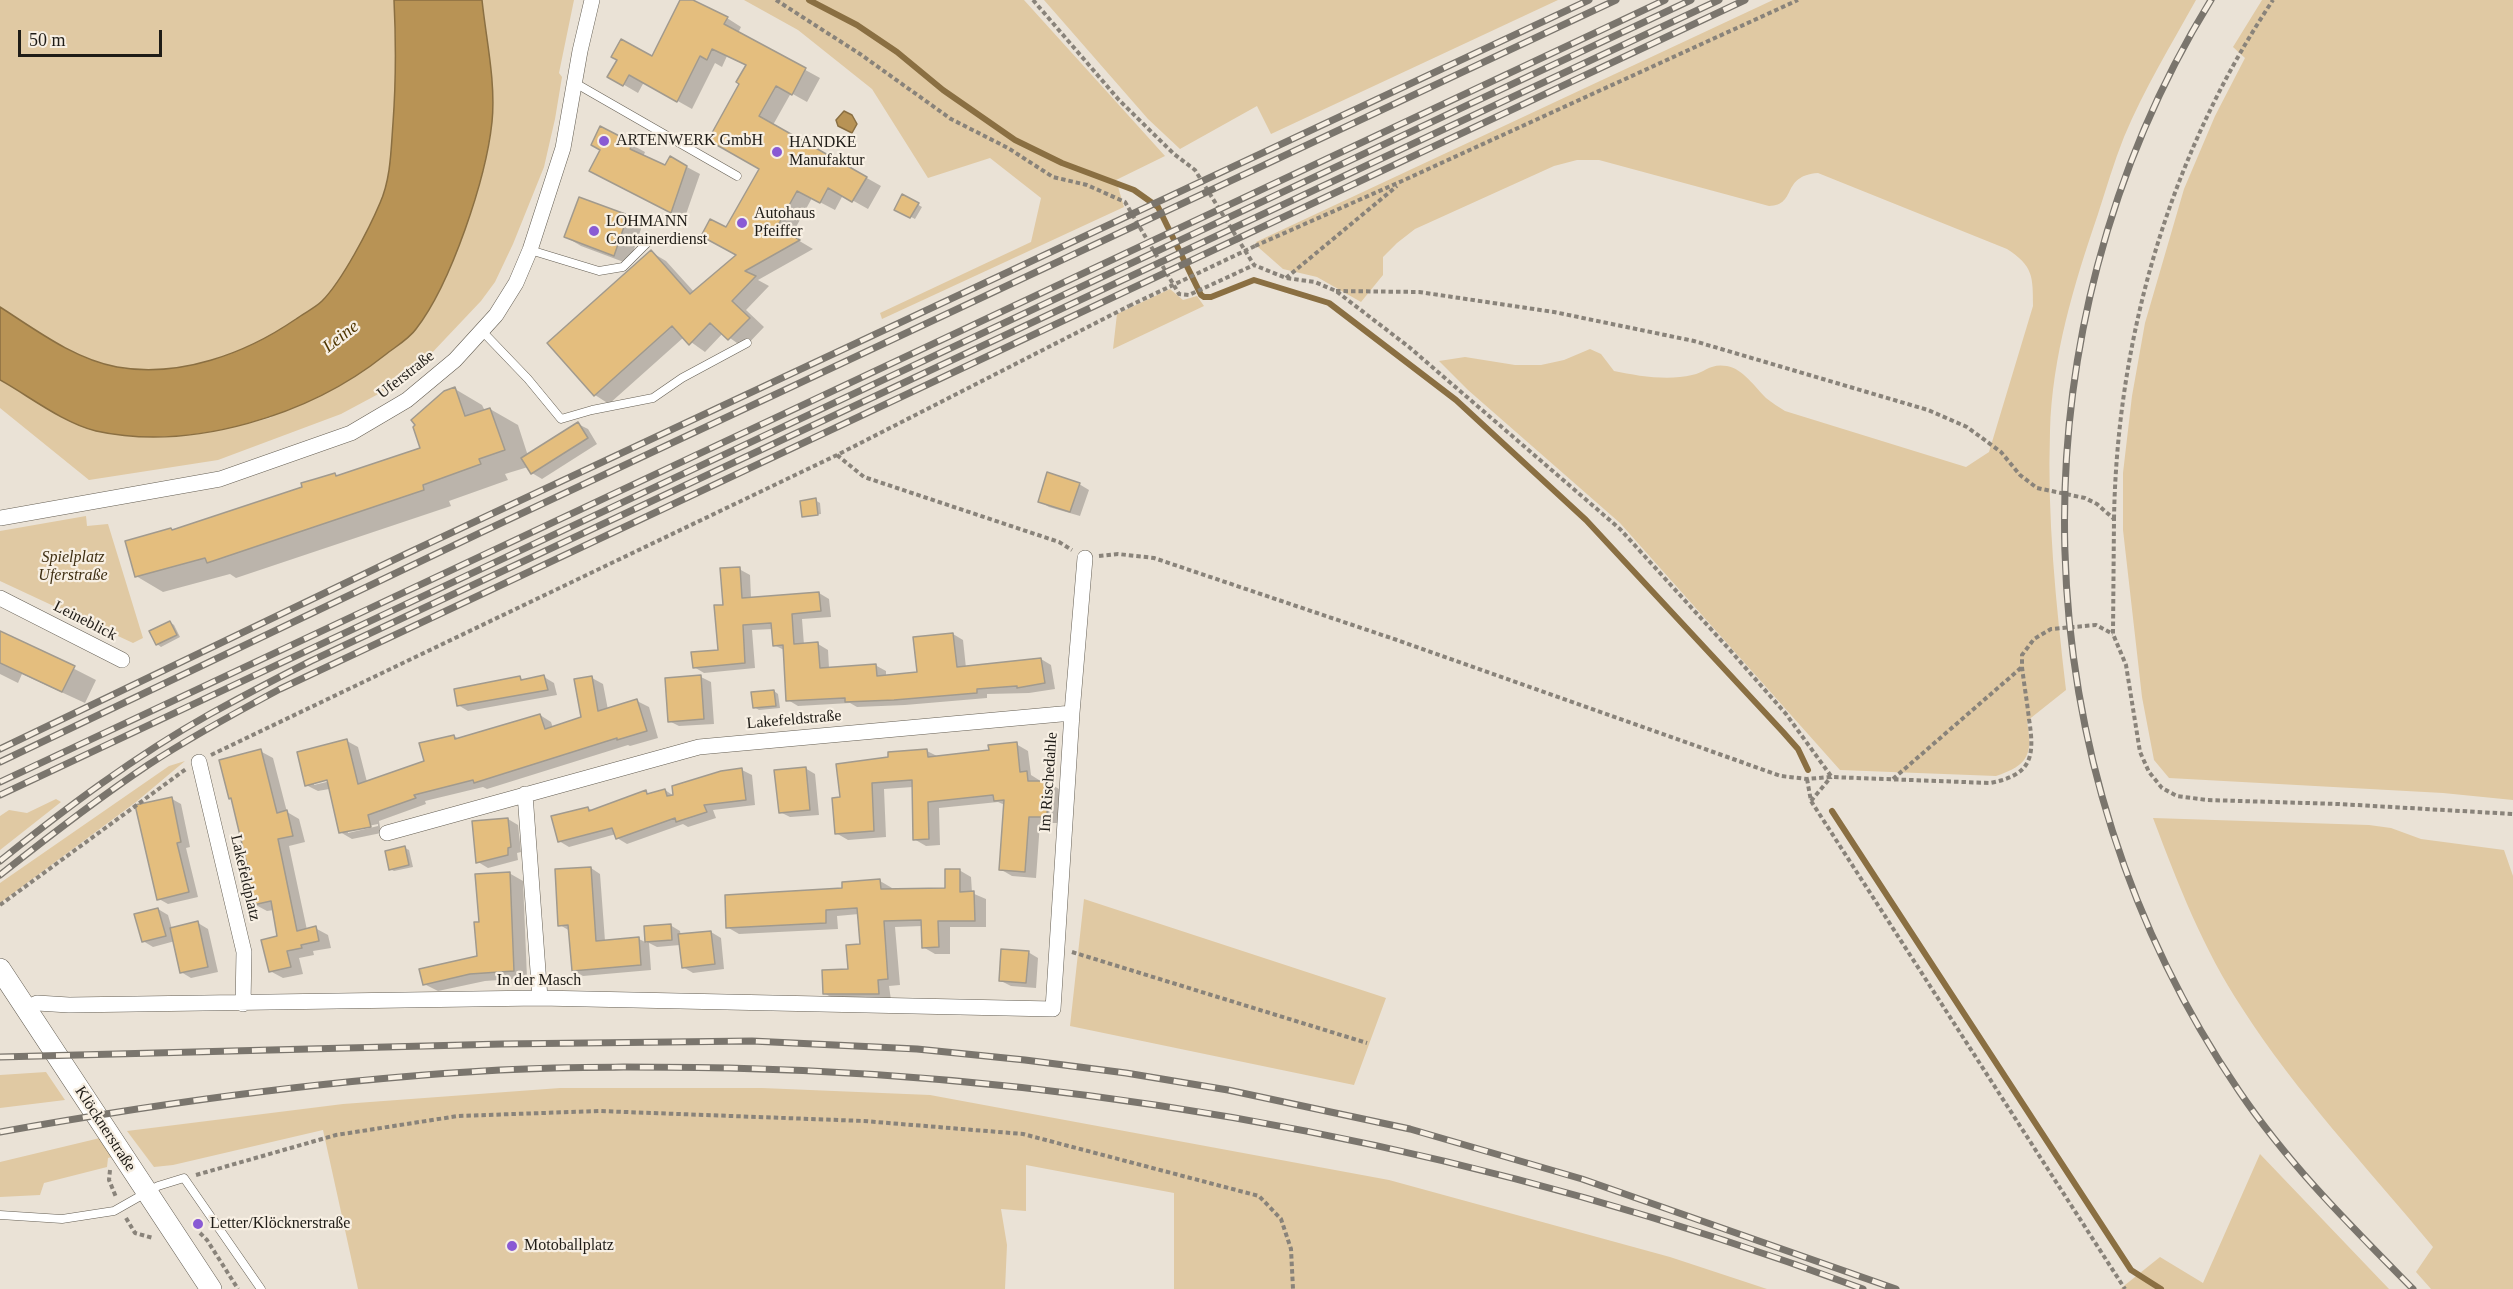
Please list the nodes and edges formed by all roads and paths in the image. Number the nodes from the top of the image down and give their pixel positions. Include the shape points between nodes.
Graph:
1 (592, 0) edge
2 (776, 0) edge
3 (1034, 0) edge
4 (1798, 0) edge
5 (2273, 0) edge
6 (575, 82) junction
7 (737, 176) dead end
8 (1402, 182) junction
9 (651, 239) dead end
10 (530, 250) junction
11 (1254, 265) junction
12 (1286, 278) junction
13 (1336, 291) junction
14 (483, 331) junction
15 (747, 343) dead end
16 (837, 455) junction
17 (0, 518) edge
18 (2114, 519) junction
19 (1085, 558) junction
20 (0, 598) edge
21 (2113, 634) junction
22 (122, 660) dead end
23 (2022, 667) junction
24 (1072, 713) junction
25 (199, 762) junction
26 (1831, 777) junction
27 (1807, 779) junction
28 (1892, 779) junction
29 (525, 794) junction
30 (1811, 801) junction
31 (2513, 814) edge
32 (387, 833) dead end
33 (0, 905) edge
34 (1057, 947) junction
35 (0, 969) edge
36 (540, 999) junction
37 (243, 1004) junction
38 (26, 1008) junction
39 (1053, 1009) joint
40 (1367, 1043) dead end
41 (184, 1178) junction
42 (146, 1192) junction
43 (0, 1215) edge
44 (211, 1289) edge
45 (261, 1289) edge
46 (1293, 1289) edge
47 (2125, 1289) edge

1 - 6 street, Uferstraße
2 - 11 path via 951,119 1053,177 1087,185 1125,202 1179,294 1196,292
3 - 11 path via 1119,100 1195,170
4 - 8 path
5 - 18 path via 2206,117 2153,256 2124,395
6 - 7 lane
6 - 10 street, Uferstraße via 563,148
8 - 12 path
8 - 16 path, bridge via 1129,306
9 - 10 lane via 623,267 599,271
10 - 14 street, Uferstraße via 516,283
11 - 12 path
12 - 13 path via 1315,282
13 - 18 path via 1419,292 1554,312 1694,341 1928,410 1967,427 2001,452 2037,488 2085,498
13 - 26 path via 1410,347 1620,529 1779,706
14 - 15 lane via 561,419 653,398
14 - 17 street, Uferstraße via 407,400 351,433 220,479
16 - 19 path via 864,477 1059,542
16 - 25 path
18 - 21 path
19 - 24 street, Im Rischedahle
19 - 27 path via 1118,554 1154,558 1781,776
20 - 22 street, Leineblick
21 - 23 path via 2096,625 2051,628 2034,639 2022,655
21 - 31 path via 2127,665 2140,752 2162,788 2177,795 2207,800
23 - 28 path
23 - 28 path via 2033,744 2023,769 2008,780 1990,783
24 - 29 street, Lakefeldstraße via 699,747
24 - 34 street, Im Rischedahle
25 - 33 path
25 - 37 street, Lakefeldplatz via 244,952
26 - 27 path
26 - 28 path
26 - 30 path
27 - 30 path
29 - 32 street, Lakefeldstraße
29 - 36 street
30 - 47 path
34 - 39 street, Im Rischedahle
34 - 40 path
35 - 38 main road, Klöcknerstraße
36 - 37 street, In der Masch
36 - 39 street, In der Masch
37 - 38 street, In der Masch via 37,1003
38 - 42 main road, Klöcknerstraße
41 - 42 lane
41 - 45 lane
41 - 46 path via 336,1135 458,1116 599,1111 864,1121 1023,1134 1258,1196 1281,1219 1291,1250
42 - 43 lane via 114,1211 103,1213 62,1219
42 - 44 main road, Klöcknerstraße

